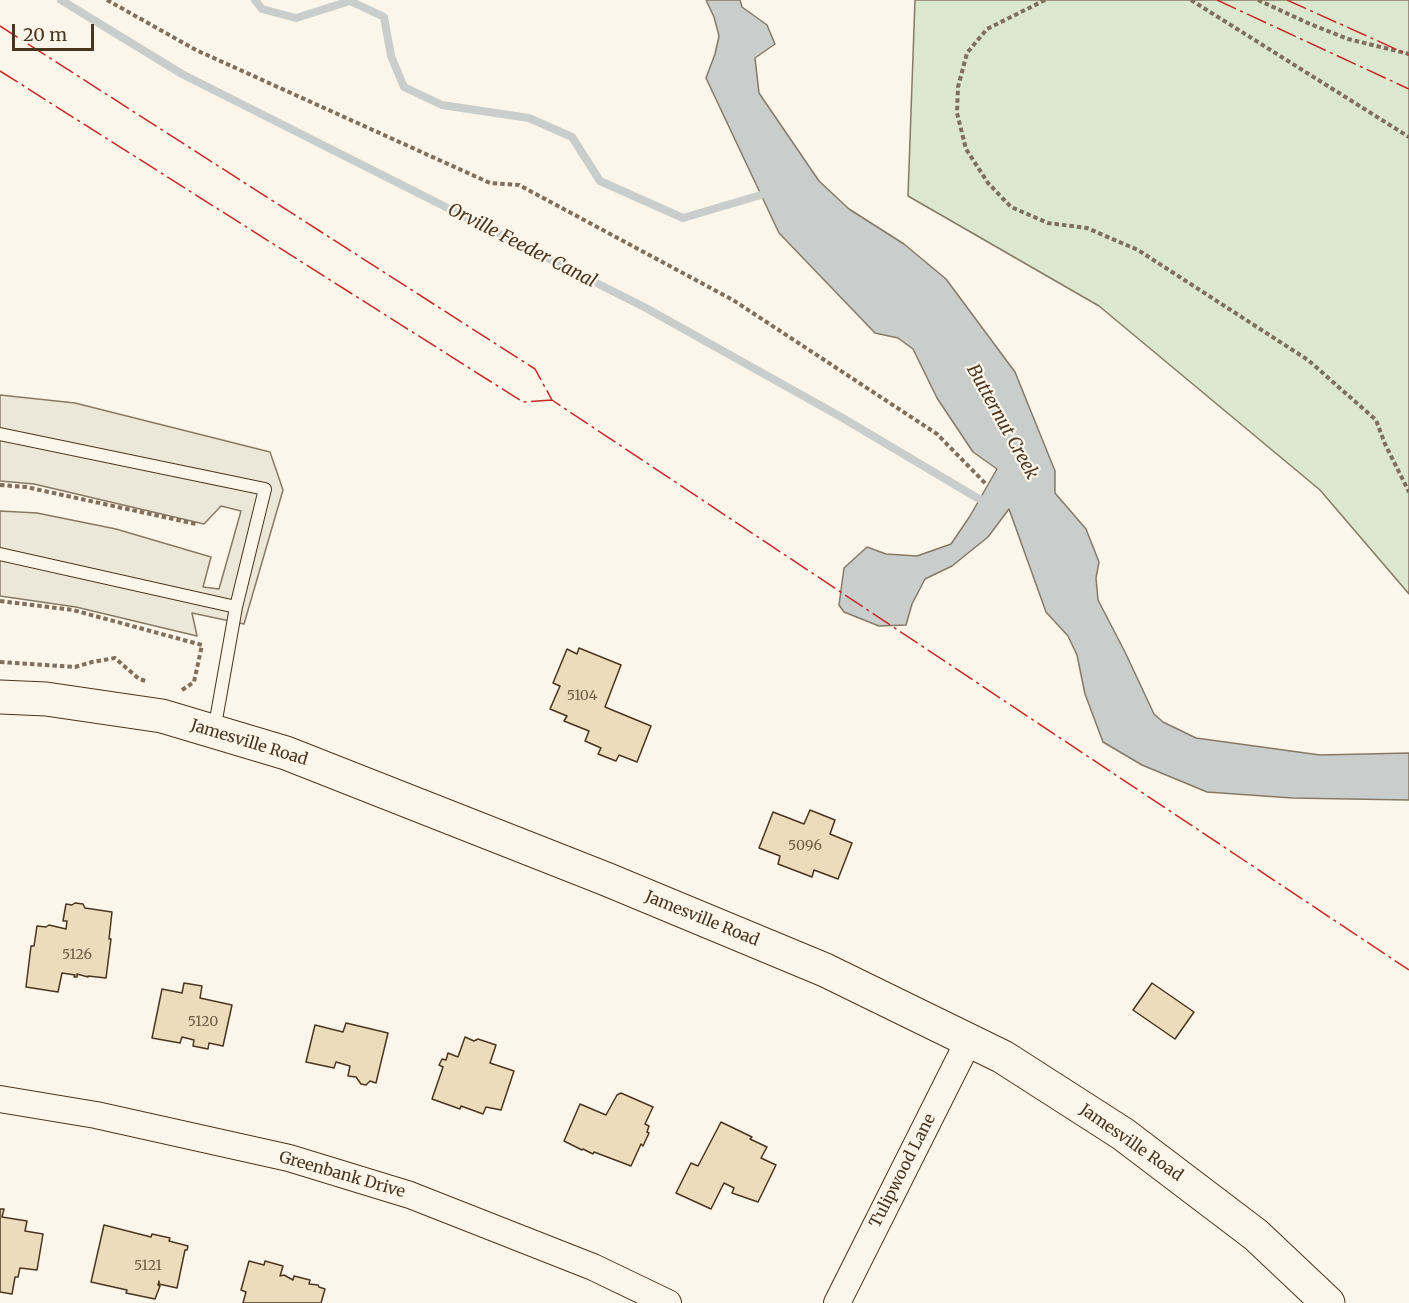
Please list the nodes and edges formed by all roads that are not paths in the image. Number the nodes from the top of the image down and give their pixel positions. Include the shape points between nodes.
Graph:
1 (0, 434) edge
2 (0, 554) edge
3 (236, 607) junction
4 (0, 697) edge
5 (214, 732) junction
6 (969, 1040) junction
7 (0, 1099) edge
8 (668, 1303) edge
9 (837, 1303) edge
10 (1328, 1303) edge

1 - 3 lane via 265,489
2 - 3 lane
3 - 5 lane
4 - 5 street, Jamesville Road via 46,699 162,716
5 - 6 street, Jamesville Road via 286,753 606,879 825,970
6 - 9 street, Tulipwood Lane
6 - 10 street, Jamesville Road via 1003,1057 1123,1134 1256,1235
7 - 8 street, Greenbank Drive via 96,1115 289,1158 410,1195 593,1267

